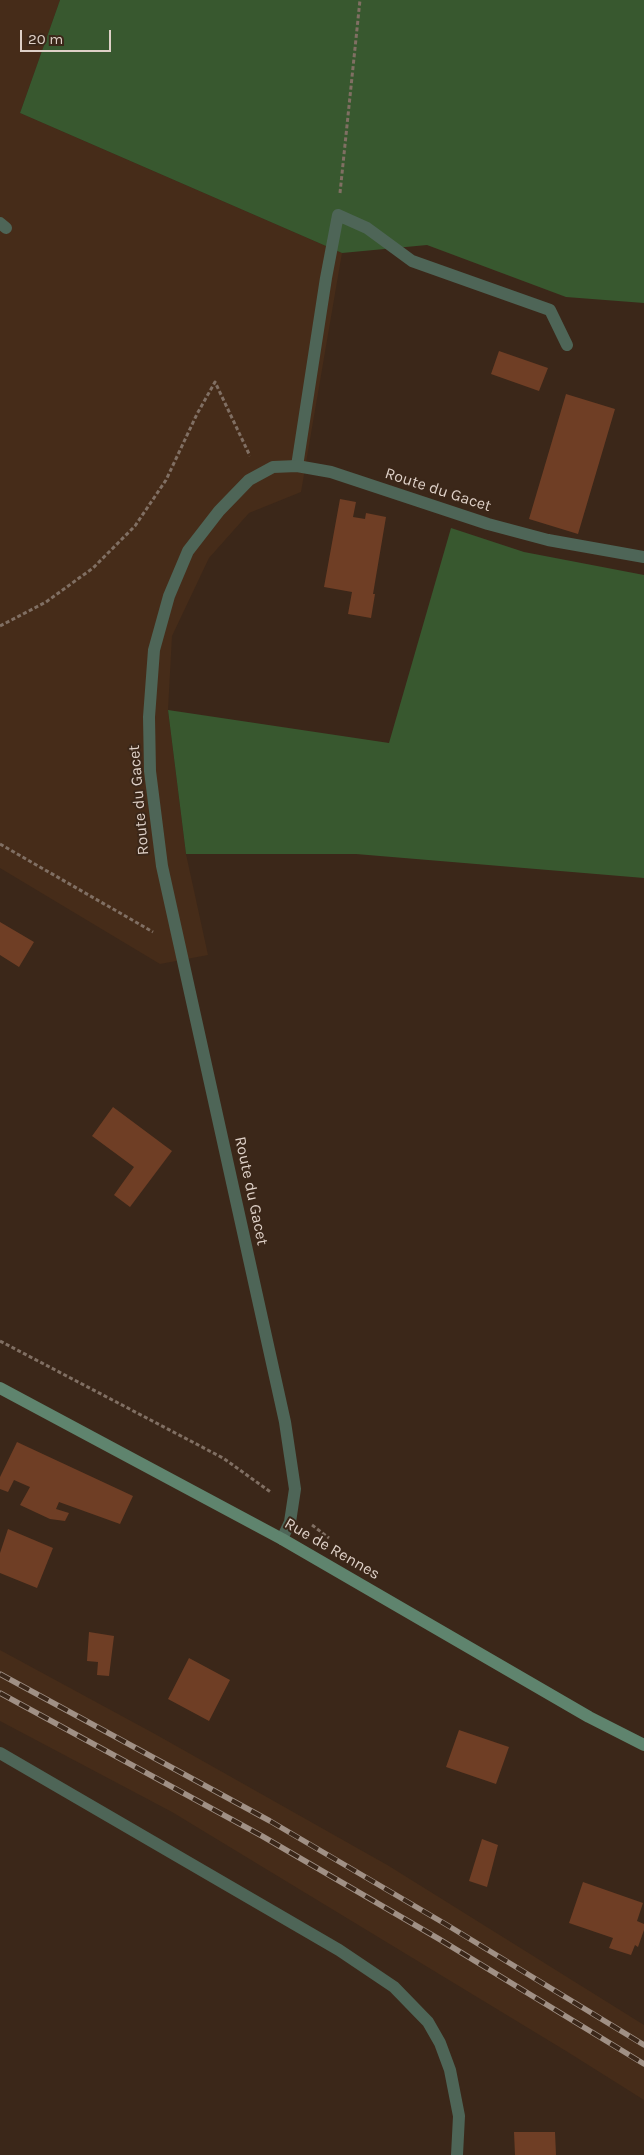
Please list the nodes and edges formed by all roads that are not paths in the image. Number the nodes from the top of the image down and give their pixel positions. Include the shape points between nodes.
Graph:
1 (567, 345) dead end
2 (297, 466) junction
3 (644, 557) edge
4 (0, 1388) edge
5 (282, 1539) junction
6 (644, 1745) edge
7 (0, 1754) edge
8 (457, 2155) edge

1 - 2 street via 550,310 412,260 367,228 338,215
2 - 3 street, Route du Gacet via 331,472 488,524 548,540
2 - 5 street, Route du Gacet via 273,468 249,480 188,551 169,596 154,650 149,717 150,771 162,866 285,1422 295,1489 290,1522
4 - 5 main road, Rue de Rennes
5 - 6 main road, Rue de Rennes via 589,1717
7 - 8 street via 339,1950 394,1987 428,2022 440,2043 450,2070 459,2116

